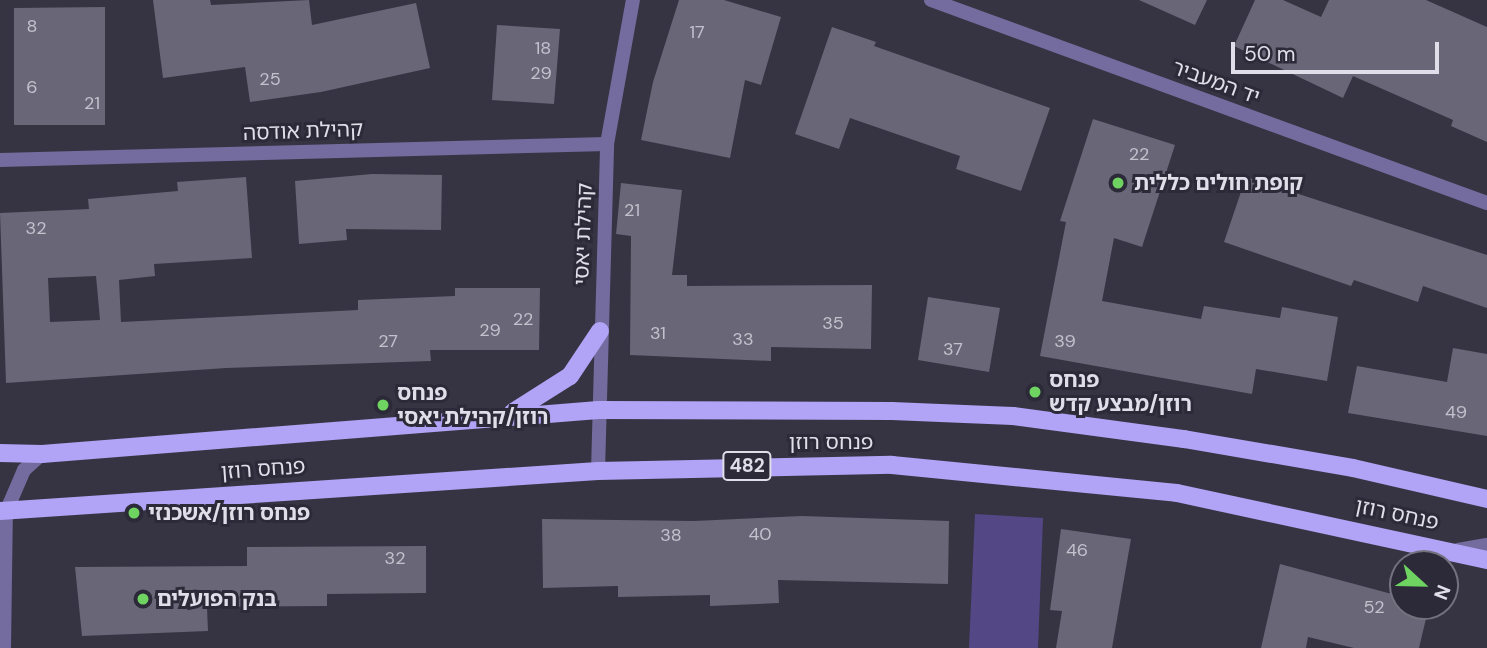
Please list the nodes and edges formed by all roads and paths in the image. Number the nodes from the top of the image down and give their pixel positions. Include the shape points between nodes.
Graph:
1 (634, 0) edge
2 (931, 0) edge
3 (607, 144) junction
4 (0, 160) edge
5 (1487, 203) edge
6 (600, 331) junction
7 (598, 411) junction
8 (506, 415) junction
9 (0, 453) edge
10 (42, 454) junction
11 (598, 471) junction
12 (1486, 498) edge
13 (3, 511) edge
14 (1487, 545) edge
15 (1458, 550) joint
16 (1459, 550) edge
17 (1487, 560) edge
18 (4, 648) edge

1 - 3 street, קהילת יאסי
2 - 5 street, יד המעביר
3 - 4 street, קהילת אודסה
3 - 6 street, קהילת יאסי
6 - 7 street, קהילת יאסי
6 - 8 main road via 570,376
7 - 8 main road, פנחס רוזן
7 - 11 street, קהילת יאסי
7 - 12 main road, פנחס רוזן via 892,411 1013,416 1262,452
8 - 10 main road, פנחס רוזן
9 - 10 main road, פנחס רוזן
10 - 13 street via 24,470
11 - 13 main road, פנחס רוזן / 482
11 - 15 main road, פנחס רוזן / 482 via 906,466 1177,493
13 - 18 street
14 - 15 street
16 - 17 main road, פנחס רוזן / 482

